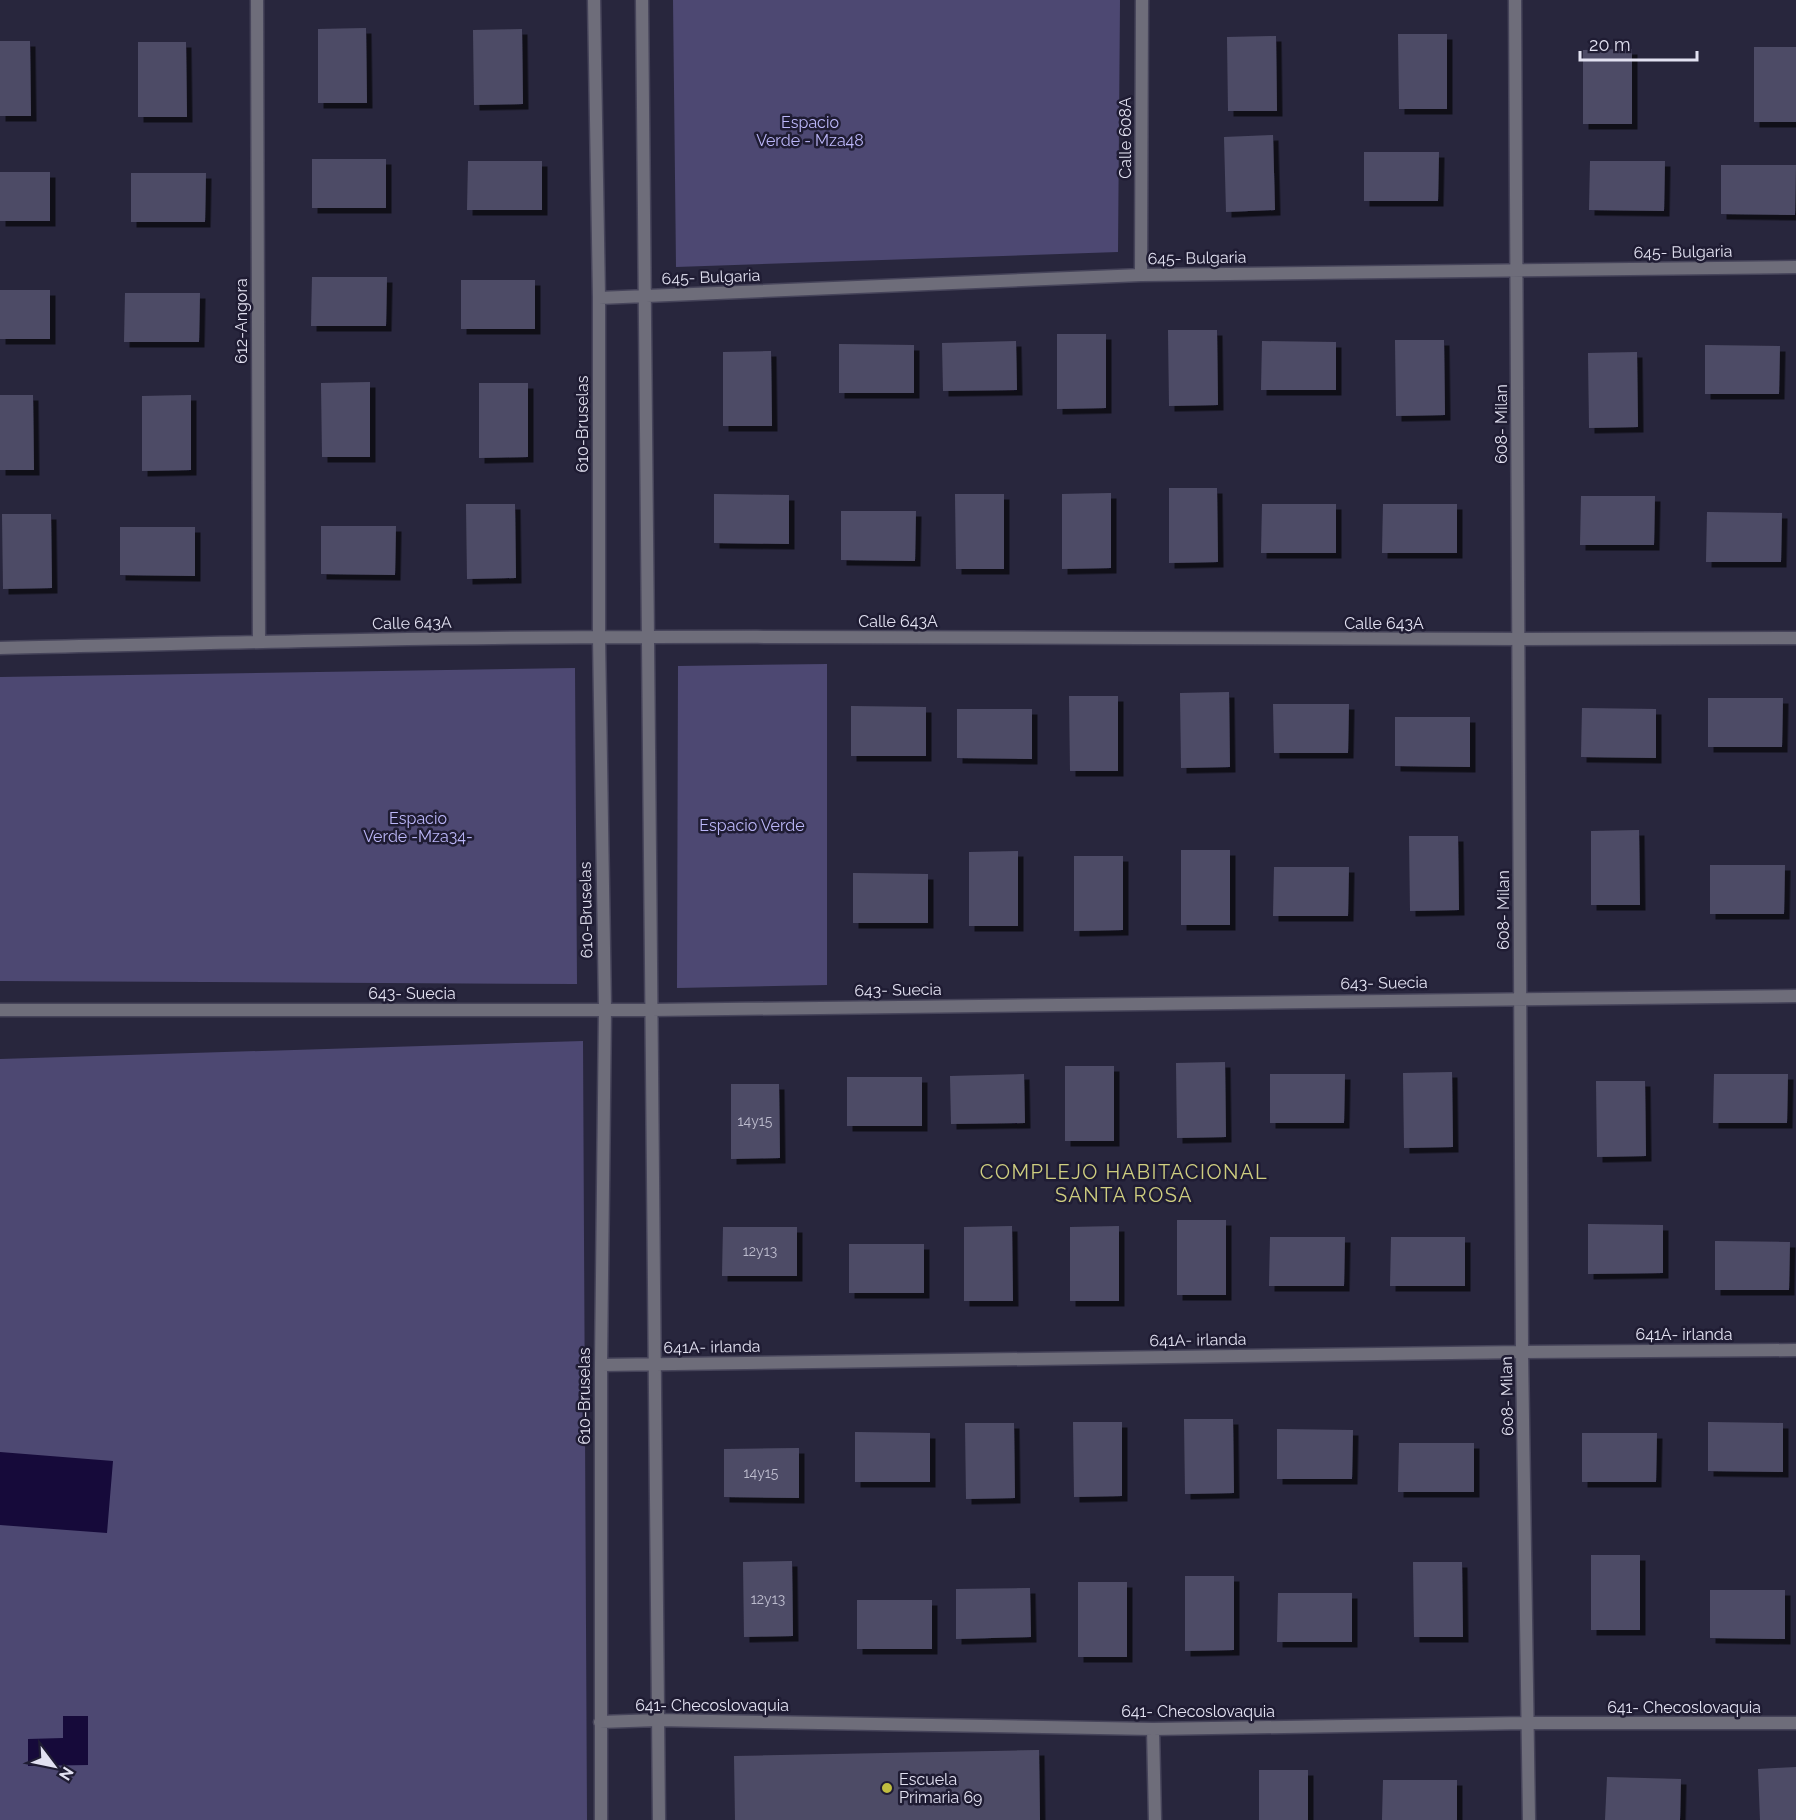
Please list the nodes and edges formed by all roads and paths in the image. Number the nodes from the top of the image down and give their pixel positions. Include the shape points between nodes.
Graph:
1 (257, 0) edge
2 (594, 0) edge
3 (642, 0) edge
4 (1142, 0) edge
5 (1515, 0) edge
6 (1796, 267) edge
7 (1516, 271) junction
8 (1141, 275) junction
9 (645, 296) junction
10 (599, 298) junction
11 (648, 637) junction
12 (599, 638) junction
13 (1796, 638) edge
14 (1518, 640) junction
15 (259, 642) junction
16 (0, 648) edge
17 (1796, 996) edge
18 (1520, 998) junction
19 (604, 1009) junction
20 (0, 1010) edge
21 (651, 1010) junction
22 (1796, 1350) edge
23 (1522, 1352) junction
24 (655, 1364) junction
25 (601, 1365) junction
26 (658, 1720) junction
27 (600, 1722) junction
28 (1529, 1723) junction
29 (1796, 1724) edge
30 (1153, 1729) junction
31 (601, 1820) edge
32 (659, 1820) edge
33 (1155, 1820) edge
34 (1529, 1820) edge

1 - 15 street, 612-Angora
2 - 10 street, 610-Bruselas
3 - 9 street
4 - 8 street, Calle 608A
5 - 7 street, 608- Milan
6 - 7 street, 645- Bulgaria
7 - 8 street, 645- Bulgaria
7 - 14 street, 608- Milan
8 - 9 street, 645- Bulgaria
9 - 10 street, 645- Bulgaria
9 - 11 street
10 - 12 street, 610-Bruselas
11 - 12 street, Calle 643A
11 - 14 street, Calle 643A
11 - 21 street
12 - 15 street, Calle 643A
12 - 19 street, 610-Bruselas
13 - 14 street, Calle 643A
14 - 18 street, 608- Milan
15 - 16 street, Calle 643A
17 - 18 street, 643- Suecia
18 - 21 street, 643- Suecia
18 - 23 street, 608- Milan
19 - 20 street, 643- Suecia
19 - 21 street, 643- Suecia
19 - 25 street, 610-Bruselas
21 - 24 street
22 - 23 street, 641A- irlanda
23 - 24 street, 641A- irlanda
23 - 28 street, 608- Milan
24 - 25 street, 641A- irlanda
24 - 26 street
25 - 27 street, 610-Bruselas
26 - 27 street, 641- Checoslovaquia
26 - 30 street, 641- Checoslovaquia
26 - 32 street
27 - 31 street, 610-Bruselas
28 - 29 street, 641- Checoslovaquia
28 - 30 street, 641- Checoslovaquia
28 - 34 street, 608- Milan
30 - 33 street

